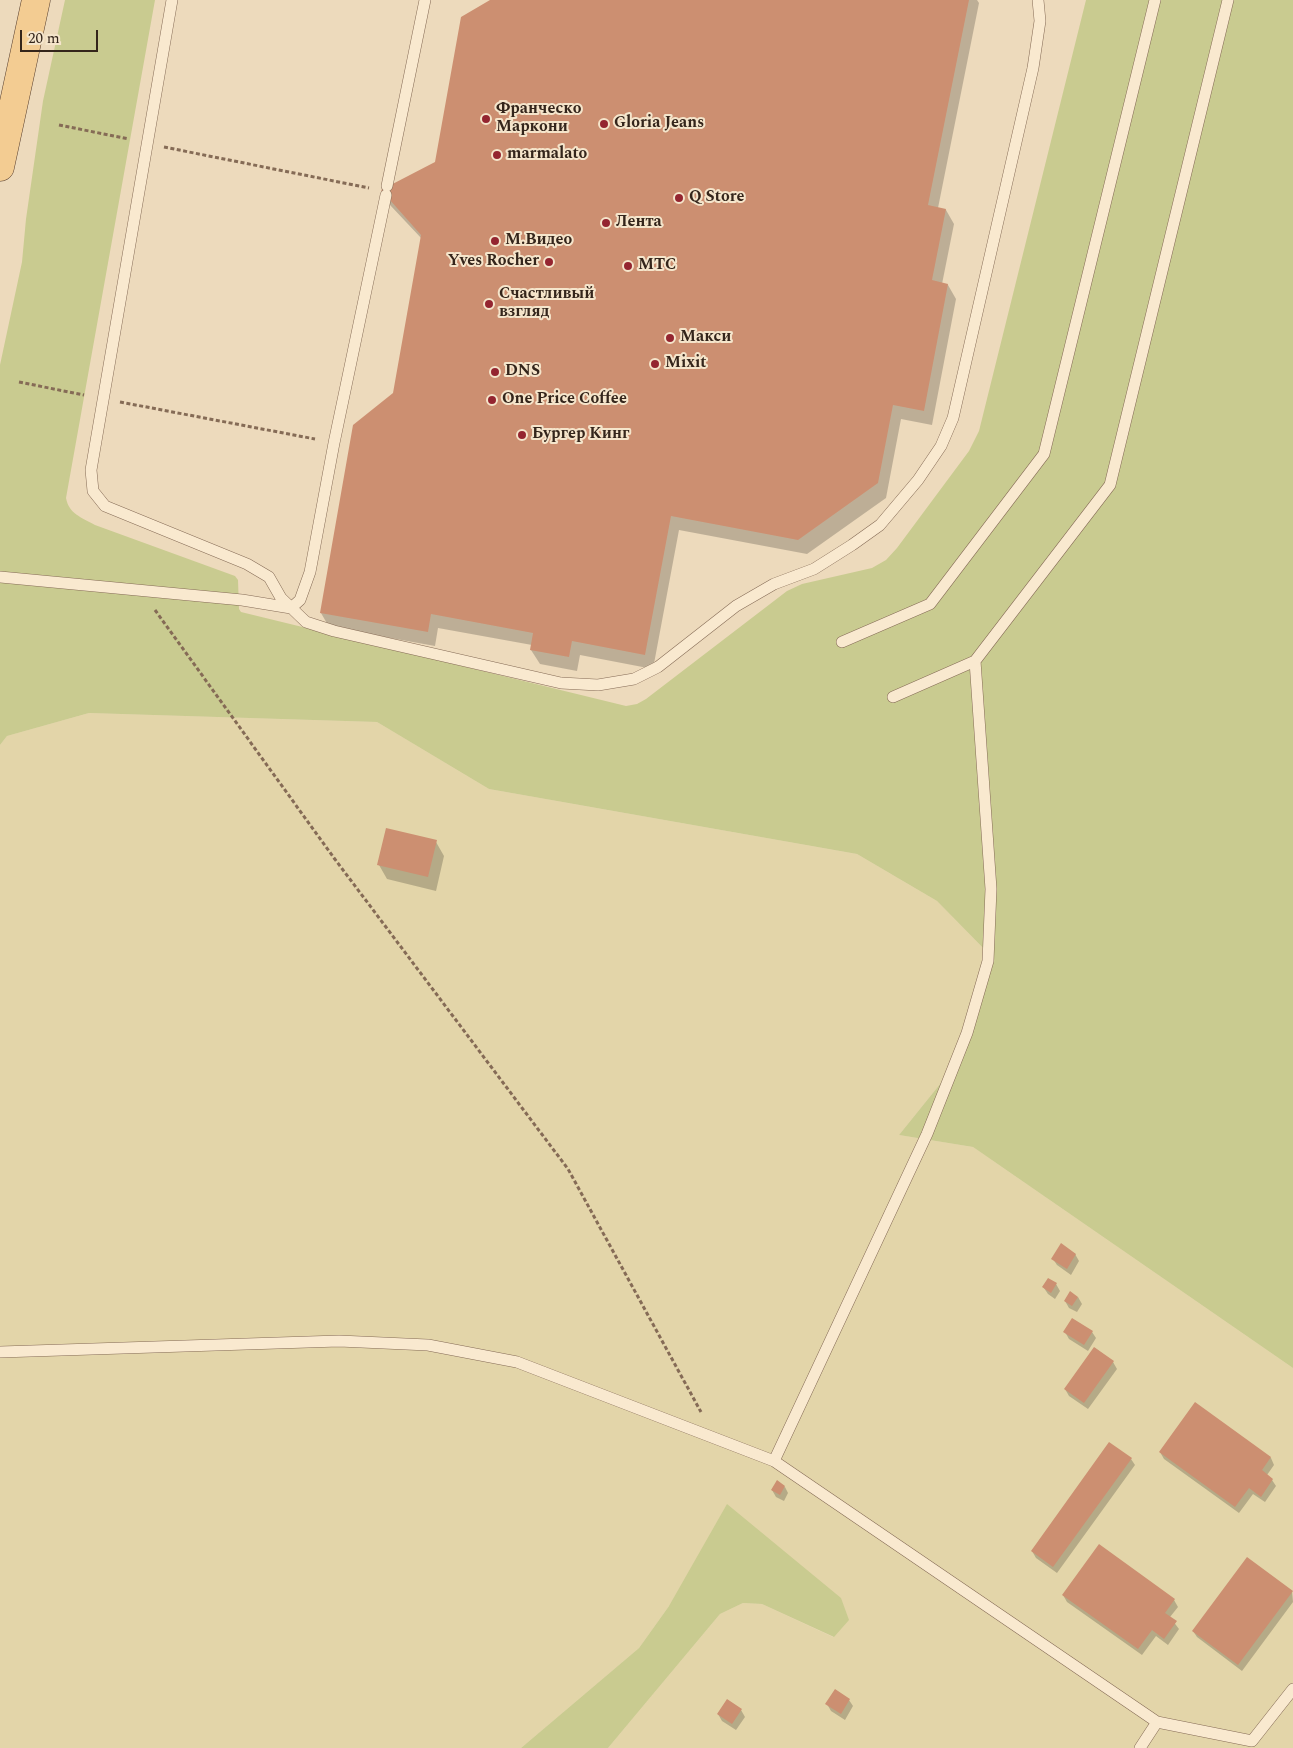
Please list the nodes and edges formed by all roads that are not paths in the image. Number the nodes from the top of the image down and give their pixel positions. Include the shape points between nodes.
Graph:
1 (36, 0) edge
2 (172, 0) edge
3 (425, 0) edge
4 (1038, 0) edge
5 (1155, 0) edge
6 (1228, 0) edge
7 (0, 167) edge
8 (0, 576) edge
9 (291, 608) junction
10 (842, 642) dead end
11 (975, 661) junction
12 (893, 697) dead end
13 (0, 1352) edge
14 (774, 1461) junction
15 (1293, 1689) edge
16 (1157, 1722) junction
17 (1140, 1748) edge

1 - 7 main road
2 - 9 lane via 91,470 93,491 105,506 246,564 269,577
3 - 9 lane via 310,572 300,600
4 - 9 lane via 1040,21 1033,68 953,418 941,446 918,480 880,525 814,569 774,584 736,606 658,667 634,679 598,685 562,683 334,631 306,622
5 - 10 lane via 1044,454 930,604
6 - 11 lane via 1110,485
8 - 9 lane via 242,600
11 - 12 lane
11 - 14 lane via 991,889 988,961 967,1033 927,1134
13 - 14 lane via 339,1341 428,1345 517,1362
14 - 16 lane
15 - 16 lane via 1252,1741
16 - 17 lane

